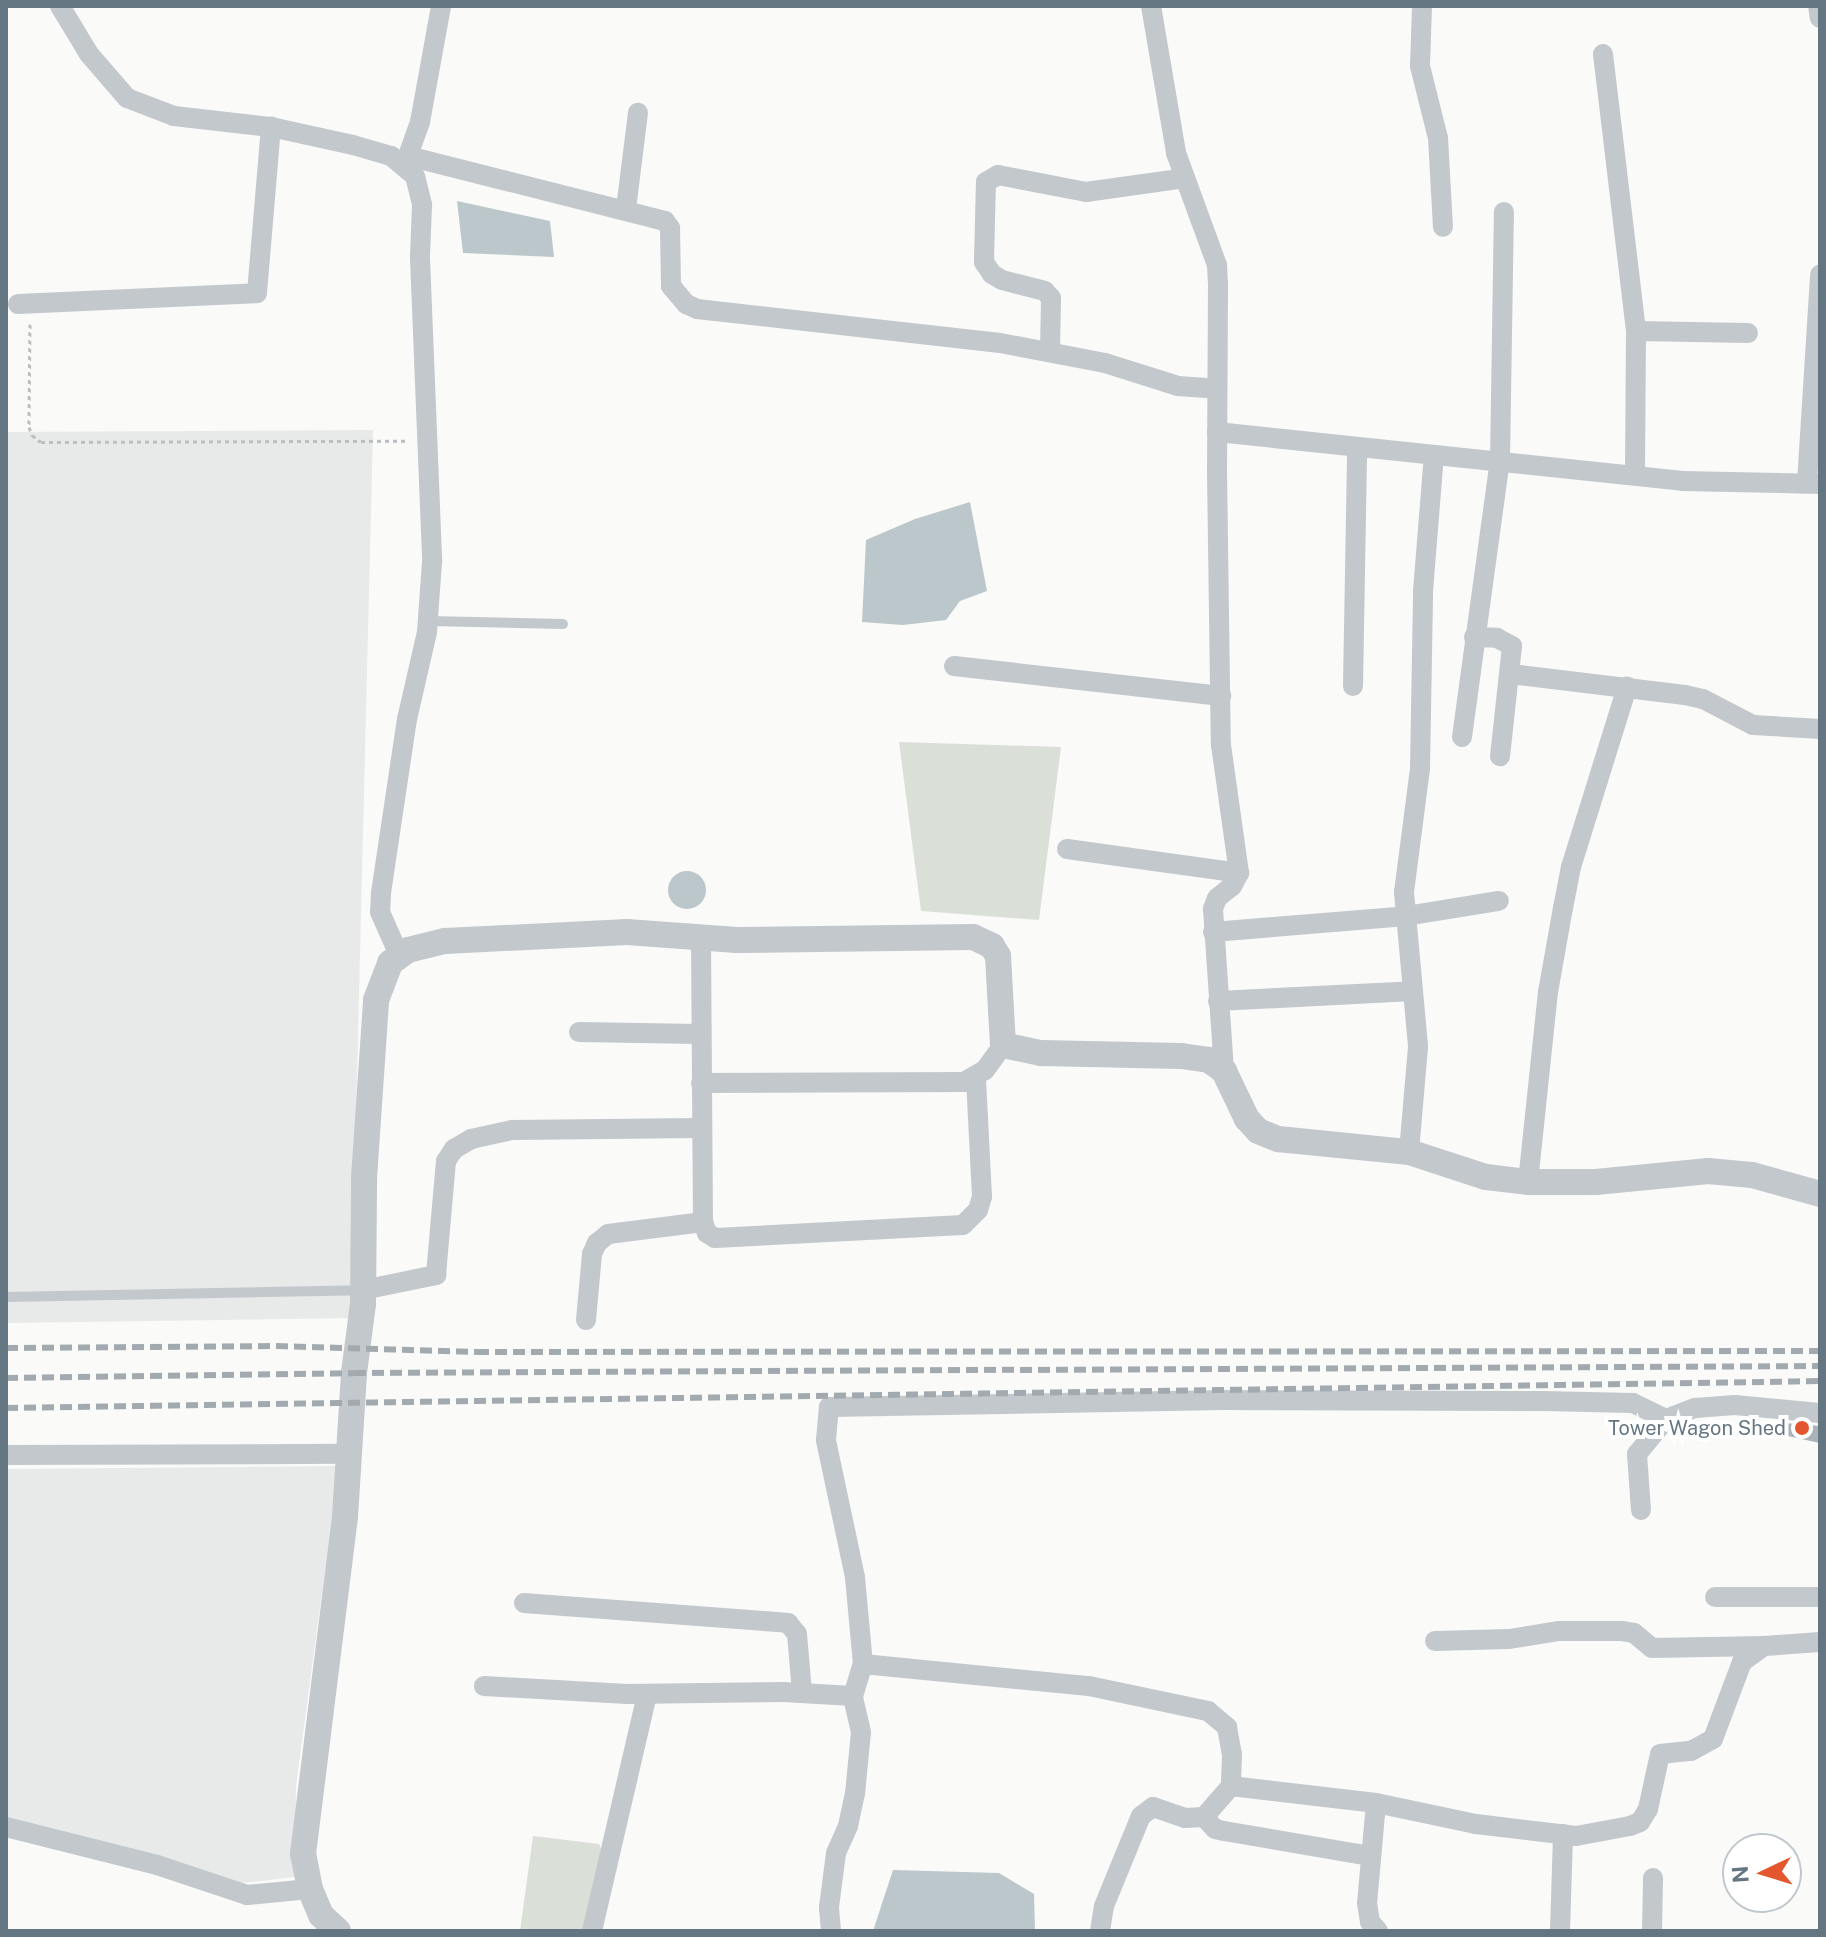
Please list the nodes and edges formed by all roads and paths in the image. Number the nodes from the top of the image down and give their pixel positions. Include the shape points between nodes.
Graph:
1 (60, 6) edge
2 (441, 6) edge
3 (1151, 6) edge
4 (1422, 6) edge
5 (1818, 6) edge
6 (1820, 18) edge
7 (1603, 54) dead end
8 (638, 113) dead end
9 (271, 127) junction
10 (406, 160) junction
11 (1185, 178) junction
12 (626, 209) junction
13 (1504, 212) dead end
14 (1443, 227) dead end
15 (1820, 274) edge
16 (18, 304) joint
17 (1636, 331) junction
18 (1748, 333) dead end
19 (1050, 351) junction
20 (1217, 389) junction
21 (1217, 432) junction
22 (430, 441) junction
23 (1357, 447) junction
24 (1434, 455) junction
25 (1500, 461) junction
26 (1635, 475) junction
27 (1814, 484) edge
28 (428, 621) junction
29 (563, 624) dead end
30 (1474, 637) junction
31 (954, 666) dead end
32 (1511, 674) junction
33 (1353, 686) dead end
34 (1627, 687) junction
35 (1221, 696) junction
36 (1820, 729) edge
37 (1462, 737) dead end
38 (1500, 756) dead end
39 (1067, 849) dead end
40 (1239, 873) junction
41 (1499, 901) dead end
42 (1406, 916) junction
43 (1213, 932) junction
44 (701, 939) junction
45 (399, 955) junction
46 (1413, 991) junction
47 (1218, 1001) junction
48 (579, 1032) dead end
49 (699, 1034) junction
50 (1003, 1045) junction
51 (1224, 1071) junction
52 (976, 1078) junction
53 (701, 1083) junction
54 (700, 1128) junction
55 (1409, 1152) junction
56 (1528, 1182) junction
57 (1820, 1194) edge
58 (703, 1222) junction
59 (363, 1290) junction
60 (6, 1297) edge
61 (586, 1320) dead end
62 (1820, 1413) edge
63 (1666, 1419) junction
64 (350, 1454) junction
65 (6, 1455) edge
66 (1641, 1510) dead end
67 (1715, 1597) dead end
68 (1820, 1597) edge
69 (524, 1603) dead end
70 (1435, 1641) dead end
71 (1820, 1642) edge
72 (1764, 1646) junction
73 (863, 1664) junction
74 (484, 1686) dead end
75 (802, 1692) junction
76 (647, 1694) junction
77 (853, 1696) junction
78 (1231, 1786) junction
79 (1376, 1803) junction
80 (1204, 1817) junction
81 (6, 1827) edge
82 (1563, 1834) junction
83 (1371, 1856) junction
84 (1653, 1878) dead end
85 (310, 1889) junction
86 (338, 1931) edge
87 (592, 1931) edge
88 (831, 1931) edge
89 (1100, 1931) edge
90 (1378, 1931) edge
91 (1560, 1931) edge
92 (1652, 1931) edge

1 - 9 street via 89,54 127,98 198,121
2 - 10 street via 420,122
3 - 11 street
4 - 14 street via 1420,66 1438,138
5 - 6 street
7 - 17 street
8 - 12 street
9 - 10 street
9 - 16 street via 257,293
10 - 12 street
10 - 22 street via 422,205
11 - 19 street via 1086,192 998,175 986,182 984,262 1002,280 1045,291 1051,298
11 - 20 street via 1217,265
12 - 19 street via 668,224 671,286 697,309
13 - 25 street
15 - 27 street
16 - 22 path via 30,323 29,427 41,442
17 - 18 street
17 - 26 street
19 - 20 street via 1178,386
20 - 21 street
21 - 23 street
21 - 35 street
22 - 28 street
23 - 24 street
23 - 33 street
24 - 25 street
24 - 42 street via 1423,591 1420,769 1407,853
25 - 26 street
25 - 30 street
26 - 27 street
28 - 29 lane
28 - 45 street via 404,732 381,894 380,912
30 - 32 street via 1497,638 1512,646
30 - 37 street
31 - 35 street
32 - 34 street
32 - 38 street
34 - 36 street via 1703,699 1753,725
34 - 56 street via 1571,867 1548,992
35 - 40 street via 1221,745
39 - 40 street
40 - 43 street via 1217,898
41 - 42 street
42 - 43 street
42 - 46 street
43 - 47 street
44 - 45 street via 627,932 504,938 425,944
44 - 49 street
44 - 50 street via 926,936 984,941 998,956
45 - 59 street via 381,980 376,1000 364,1178
46 - 47 street
46 - 55 street via 1418,1065
47 - 51 street
48 - 49 street
49 - 53 street
50 - 51 street via 1041,1053 1181,1056 1209,1060
50 - 52 street
51 - 55 street via 1258,1131 1308,1144
52 - 53 street via 951,1083
52 - 58 street via 982,1197 963,1225 728,1240 707,1233
53 - 54 street
54 - 58 street
54 - 59 street via 512,1130 471,1139 446,1161 436,1275
55 - 56 street via 1486,1177
56 - 57 street via 1596,1182 1708,1171 1752,1175
58 - 61 street via 608,1234 597,1243
59 - 60 lane
59 - 64 street
62 - 63 street via 1735,1405 1695,1408
63 - 66 street via 1637,1454
63 - 73 street via 1633,1403 1543,1401 829,1407 826,1440 853,1562
64 - 65 street
64 - 85 street via 305,1827 303,1854
67 - 68 street
69 - 75 street via 788,1623 797,1634
70 - 72 street via 1622,1631 1634,1633 1652,1648
71 - 72 street
72 - 82 street via 1742,1662 1713,1739 1691,1751 1660,1754 1648,1809 1640,1822 1616,1831
73 - 77 street
73 - 78 street via 1089,1686 1208,1711 1227,1727
74 - 76 street
75 - 76 street
75 - 77 street
76 - 87 street
77 - 88 street via 860,1748 848,1826 836,1853
78 - 79 street
78 - 80 street
79 - 82 street via 1476,1824
79 - 83 street
80 - 83 street via 1215,1829
80 - 89 street via 1185,1818 1153,1807 1141,1816 1104,1906
81 - 85 street via 157,1865 247,1895
82 - 91 street
83 - 90 street via 1367,1903 1370,1922
84 - 92 street
85 - 86 street via 321,1915

